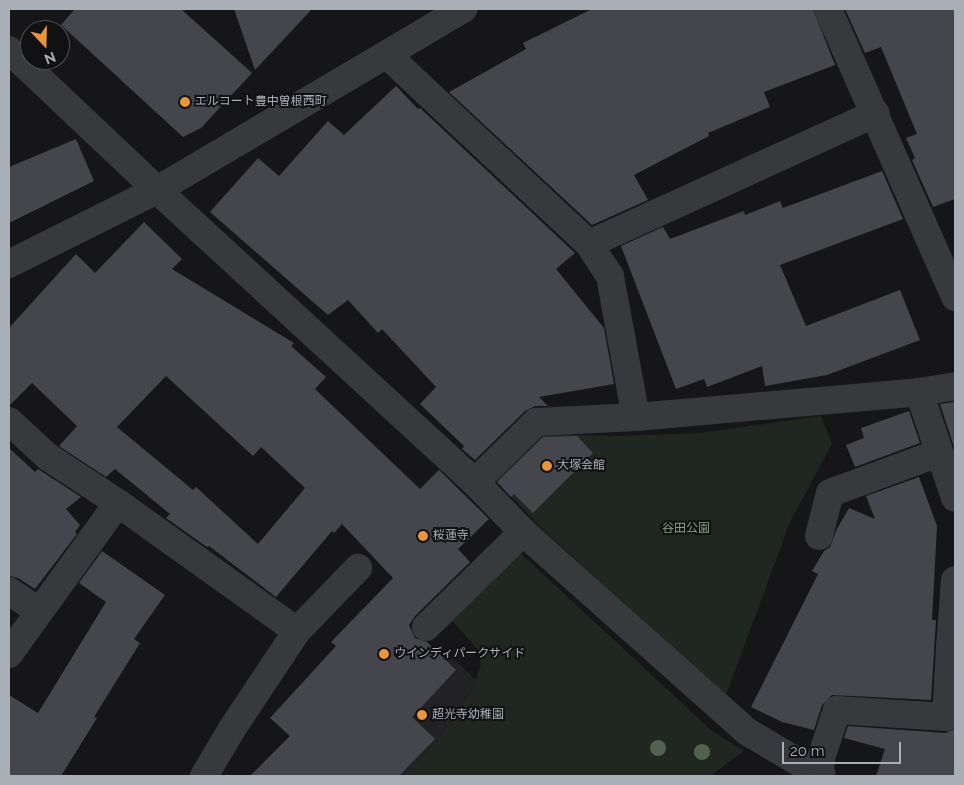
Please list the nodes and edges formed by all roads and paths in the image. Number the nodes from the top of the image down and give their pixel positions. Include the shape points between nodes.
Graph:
1 (462, 9) edge
2 (828, 9) edge
3 (9, 50) edge
4 (387, 55) junction
5 (876, 113) junction
6 (157, 190) junction
7 (589, 244) junction
8 (9, 264) edge
9 (955, 297) edge
10 (955, 386) edge
11 (918, 392) junction
12 (636, 417) junction
13 (9, 421) edge
14 (940, 453) junction
15 (475, 482) junction
16 (955, 498) edge
17 (118, 503) junction
18 (523, 532) junction
19 (819, 536) dead end
20 (358, 568) dead end
21 (955, 580) edge
22 (9, 591) edge
23 (39, 612) junction
24 (426, 627) dead end
25 (297, 631) junction
26 (953, 648) edge
27 (9, 654) edge
28 (204, 776) edge
29 (821, 776) edge

1 - 4 street
2 - 5 street
3 - 6 street
4 - 6 street
4 - 7 street
5 - 7 street
5 - 9 street
6 - 8 street
6 - 15 street
7 - 12 street via 610,276
10 - 11 street
11 - 12 street
11 - 14 street
12 - 15 street via 536,422
13 - 17 street via 48,457
14 - 16 street
14 - 19 street via 830,492
15 - 18 street
17 - 23 street
17 - 25 street
18 - 24 street
18 - 29 street via 746,730
20 - 25 street
21 - 26 street
22 - 23 street
23 - 27 street
25 - 28 street
26 - 29 street via 946,717 837,710 821,758

